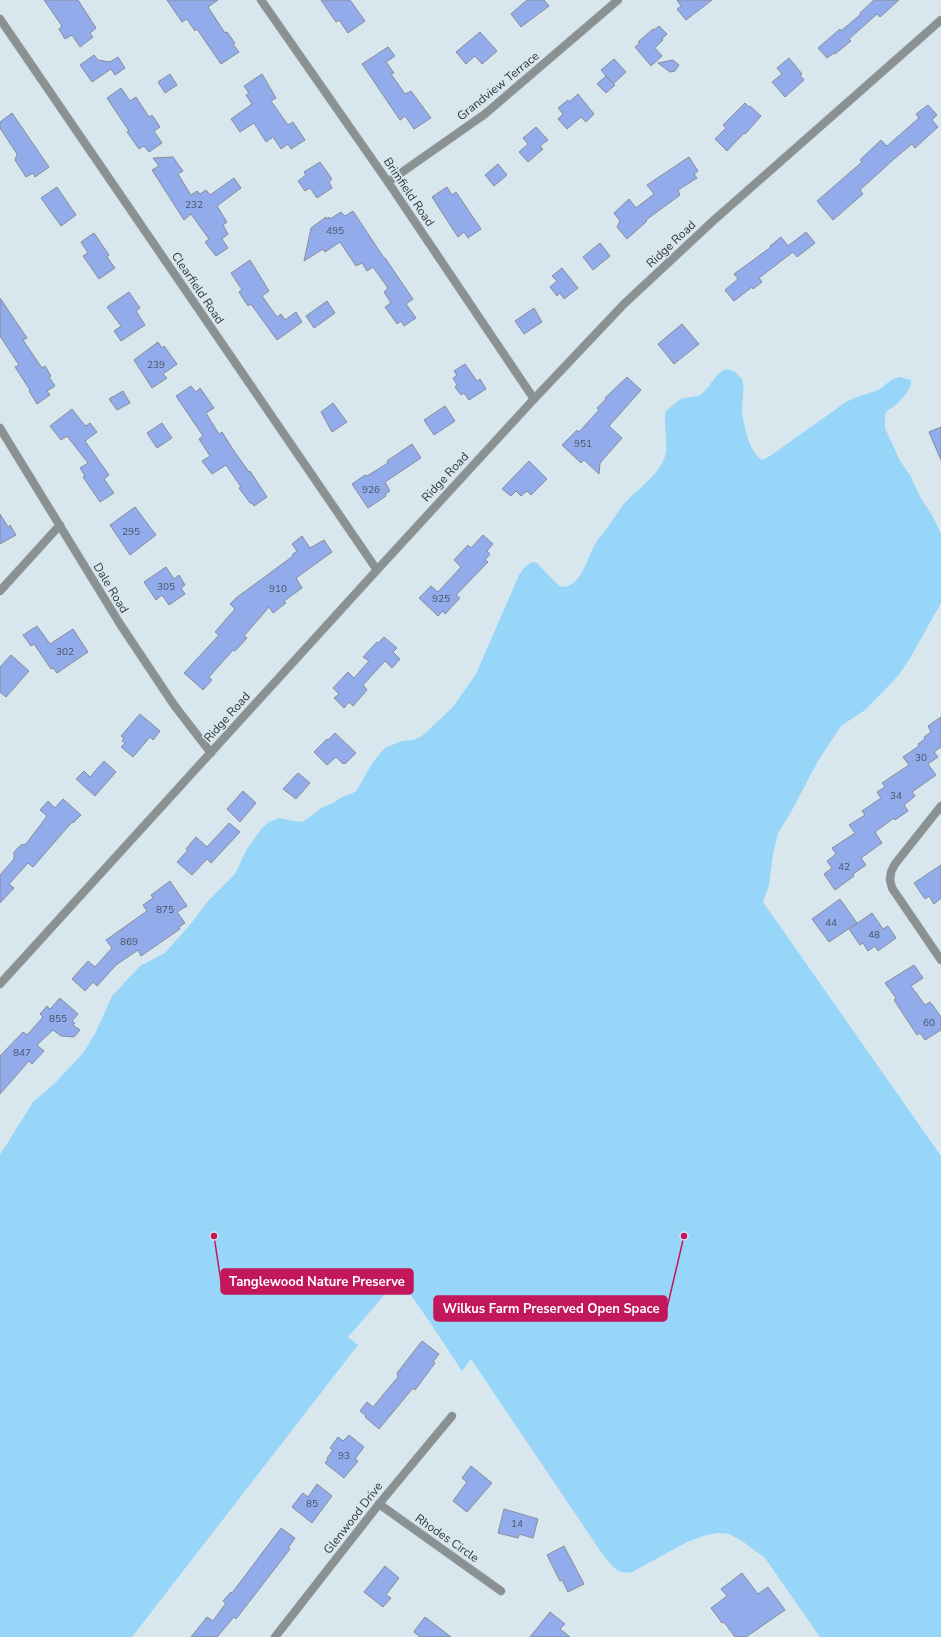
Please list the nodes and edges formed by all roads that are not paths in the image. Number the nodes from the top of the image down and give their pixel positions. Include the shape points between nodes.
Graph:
1 (262, 0) edge
2 (618, 0) edge
3 (0, 19) edge
4 (941, 20) edge
5 (388, 182) junction
6 (534, 398) junction
7 (0, 428) edge
8 (60, 526) junction
9 (377, 570) junction
10 (0, 591) edge
11 (211, 753) junction
12 (941, 806) edge
13 (941, 960) edge
14 (0, 984) edge
15 (452, 1416) dead end
16 (379, 1504) junction
17 (501, 1591) dead end
18 (275, 1637) edge

1 - 5 street, Brimfield Road
2 - 5 street, Grandview Terrace via 485,114
3 - 9 street, Clearfield Road
4 - 6 street, Ridge Road via 672,258
5 - 6 street, Brimfield Road
6 - 9 street, Ridge Road
7 - 8 street, Dale Road
8 - 10 street
8 - 11 street, Dale Road via 138,653
9 - 11 street, Ridge Road
11 - 14 street, Ridge Road
12 - 13 street via 895,864 890,880 896,895
15 - 16 street, Glenwood Drive
16 - 17 street, Rhodes Circle
16 - 18 street, Glenwood Drive

